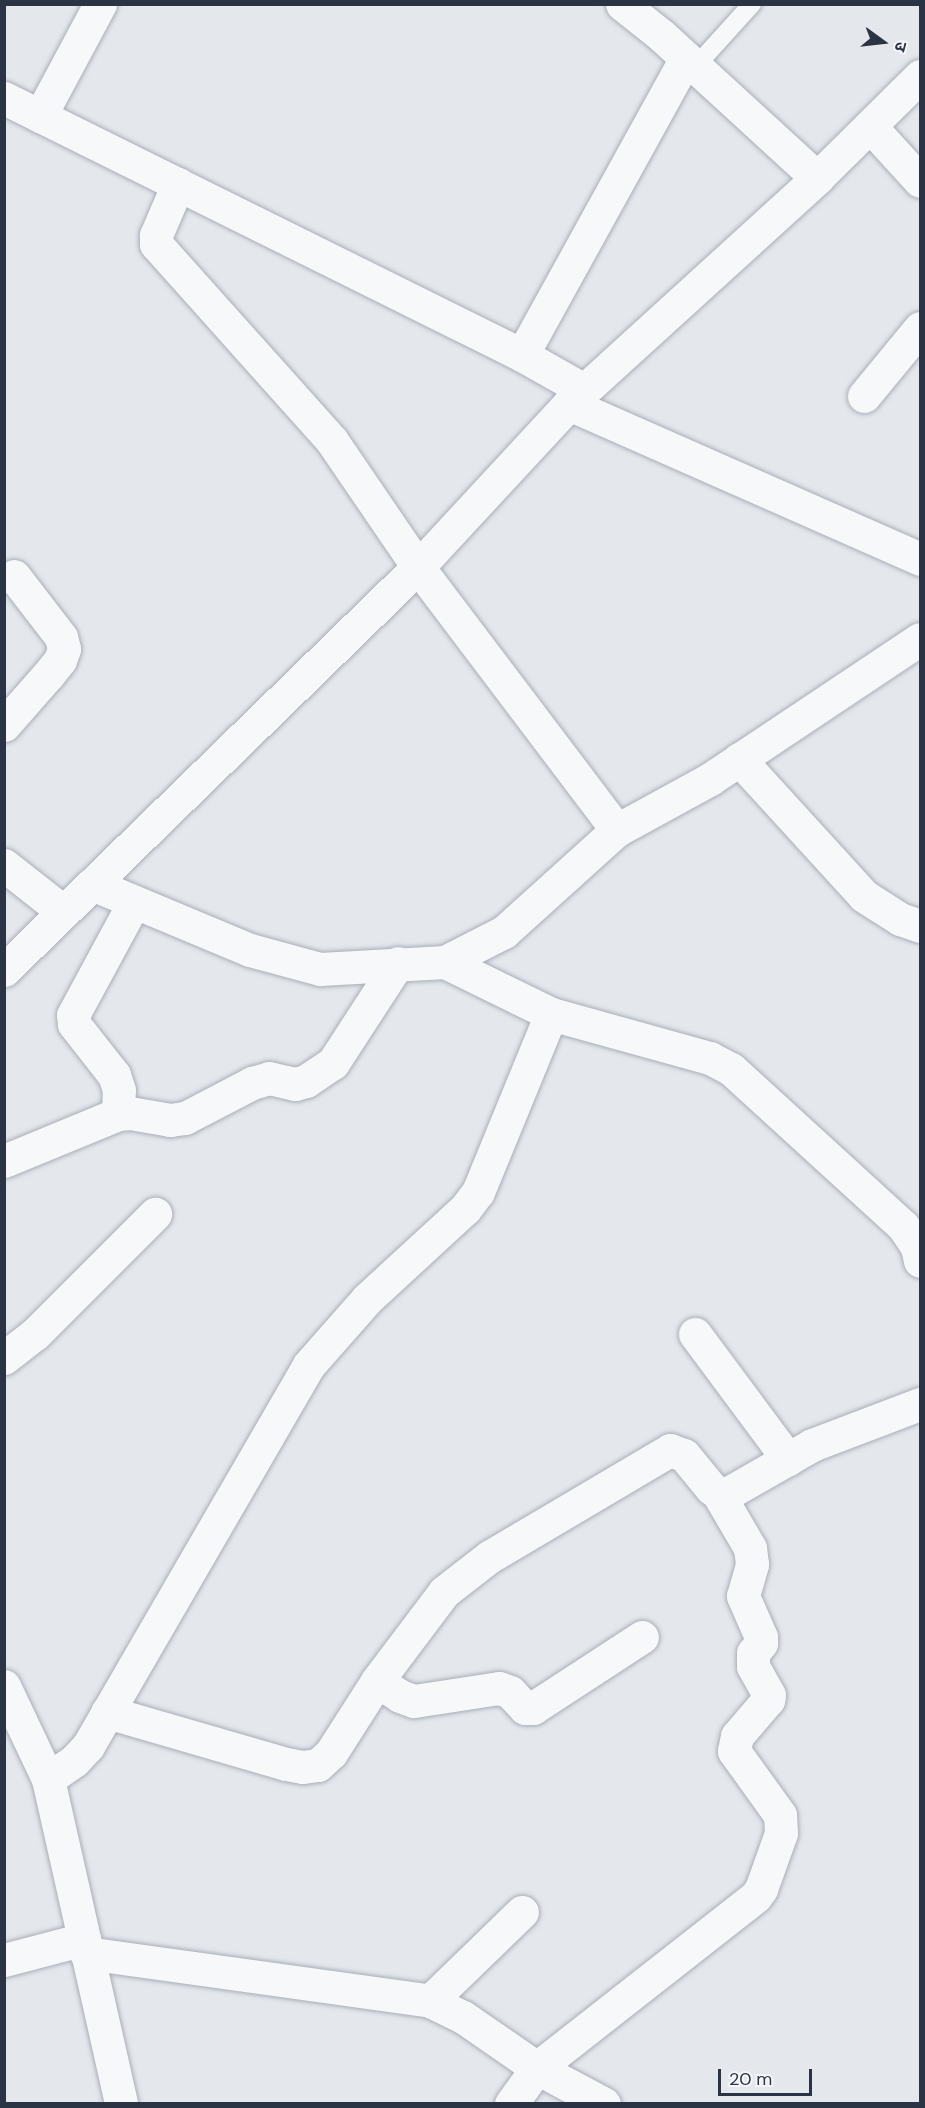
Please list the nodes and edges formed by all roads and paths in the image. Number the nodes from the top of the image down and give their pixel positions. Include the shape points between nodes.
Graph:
1 (100, 4) edge
2 (622, 4) edge
3 (752, 4) edge
4 (691, 62) junction
5 (921, 76) edge
6 (4, 98) edge
7 (40, 116) junction
8 (870, 126) junction
9 (817, 178) junction
10 (921, 181) edge
11 (178, 184) junction
12 (921, 328) edge
13 (522, 355) junction
14 (864, 396) dead end
15 (577, 397) junction
16 (921, 559) edge
17 (418, 567) junction
18 (14, 576) dead end
19 (921, 639) edge
20 (4, 724) edge
21 (739, 759) junction
22 (617, 830) junction
23 (4, 865) edge
24 (92, 884) junction
25 (134, 902) junction
26 (64, 912) junction
27 (921, 926) edge
28 (445, 962) junction
29 (398, 963) junction
30 (4, 970) edge
31 (551, 1014) junction
32 (118, 1114) junction
33 (4, 1161) edge
34 (156, 1214) dead end
35 (912, 1220) edge
36 (921, 1261) edge
37 (695, 1334) dead end
38 (4, 1358) edge
39 (921, 1404) edge
40 (788, 1459) junction
41 (719, 1495) junction
42 (642, 1637) dead end
43 (377, 1681) junction
44 (4, 1686) edge
45 (107, 1712) junction
46 (48, 1779) junction
47 (522, 1912) dead end
48 (85, 1946) junction
49 (4, 1960) edge
50 (430, 2001) junction
51 (537, 2068) junction
52 (120, 2103) edge
53 (511, 2103) edge
54 (604, 2103) edge

1 - 7 street
2 - 4 street
3 - 4 lane
4 - 9 street
4 - 13 street
5 - 8 street
6 - 7 street
7 - 11 street
8 - 9 street
8 - 10 street
9 - 15 street
11 - 13 street
11 - 17 street via 156,235 156,244 332,441
12 - 14 street
13 - 15 street
15 - 16 street
15 - 17 street
17 - 22 street
17 - 24 street
18 - 20 street via 61,637 64,649 60,660
19 - 21 street
21 - 22 street
21 - 27 street via 864,896 900,919
22 - 28 street via 504,932
23 - 26 street
24 - 25 street
24 - 26 street
25 - 29 street via 250,950 320,969
25 - 32 street via 73,1015 74,1024 114,1075 119,1090
26 - 30 street
28 - 29 street
28 - 31 street
29 - 32 street via 333,1064 321,1073 295,1084 269,1078 252,1083 184,1118
31 - 35 street via 710,1058 730,1069
31 - 45 street via 478,1192 465,1209 367,1299 308,1366
32 - 33 street
34 - 38 street via 35,1334
35 - 36 street
37 - 40 street
39 - 40 street via 824,1439
40 - 41 street via 729,1495
41 - 43 street via 684,1455 670,1450 464,1575 444,1592
41 - 51 street via 750,1548 752,1564 743,1596 762,1637 753,1653 753,1666 769,1695 737,1736 734,1751 780,1815 781,1833 761,1889 747,1905
42 - 43 street via 533,1708 525,1708 510,1692 499,1688 414,1701
43 - 45 street via 331,1753 318,1765 303,1767
44 - 46 street
45 - 46 street via 88,1746
46 - 48 street
47 - 50 street
48 - 49 street
48 - 50 street
48 - 52 street
50 - 51 street via 463,2017
51 - 53 street
51 - 54 street

